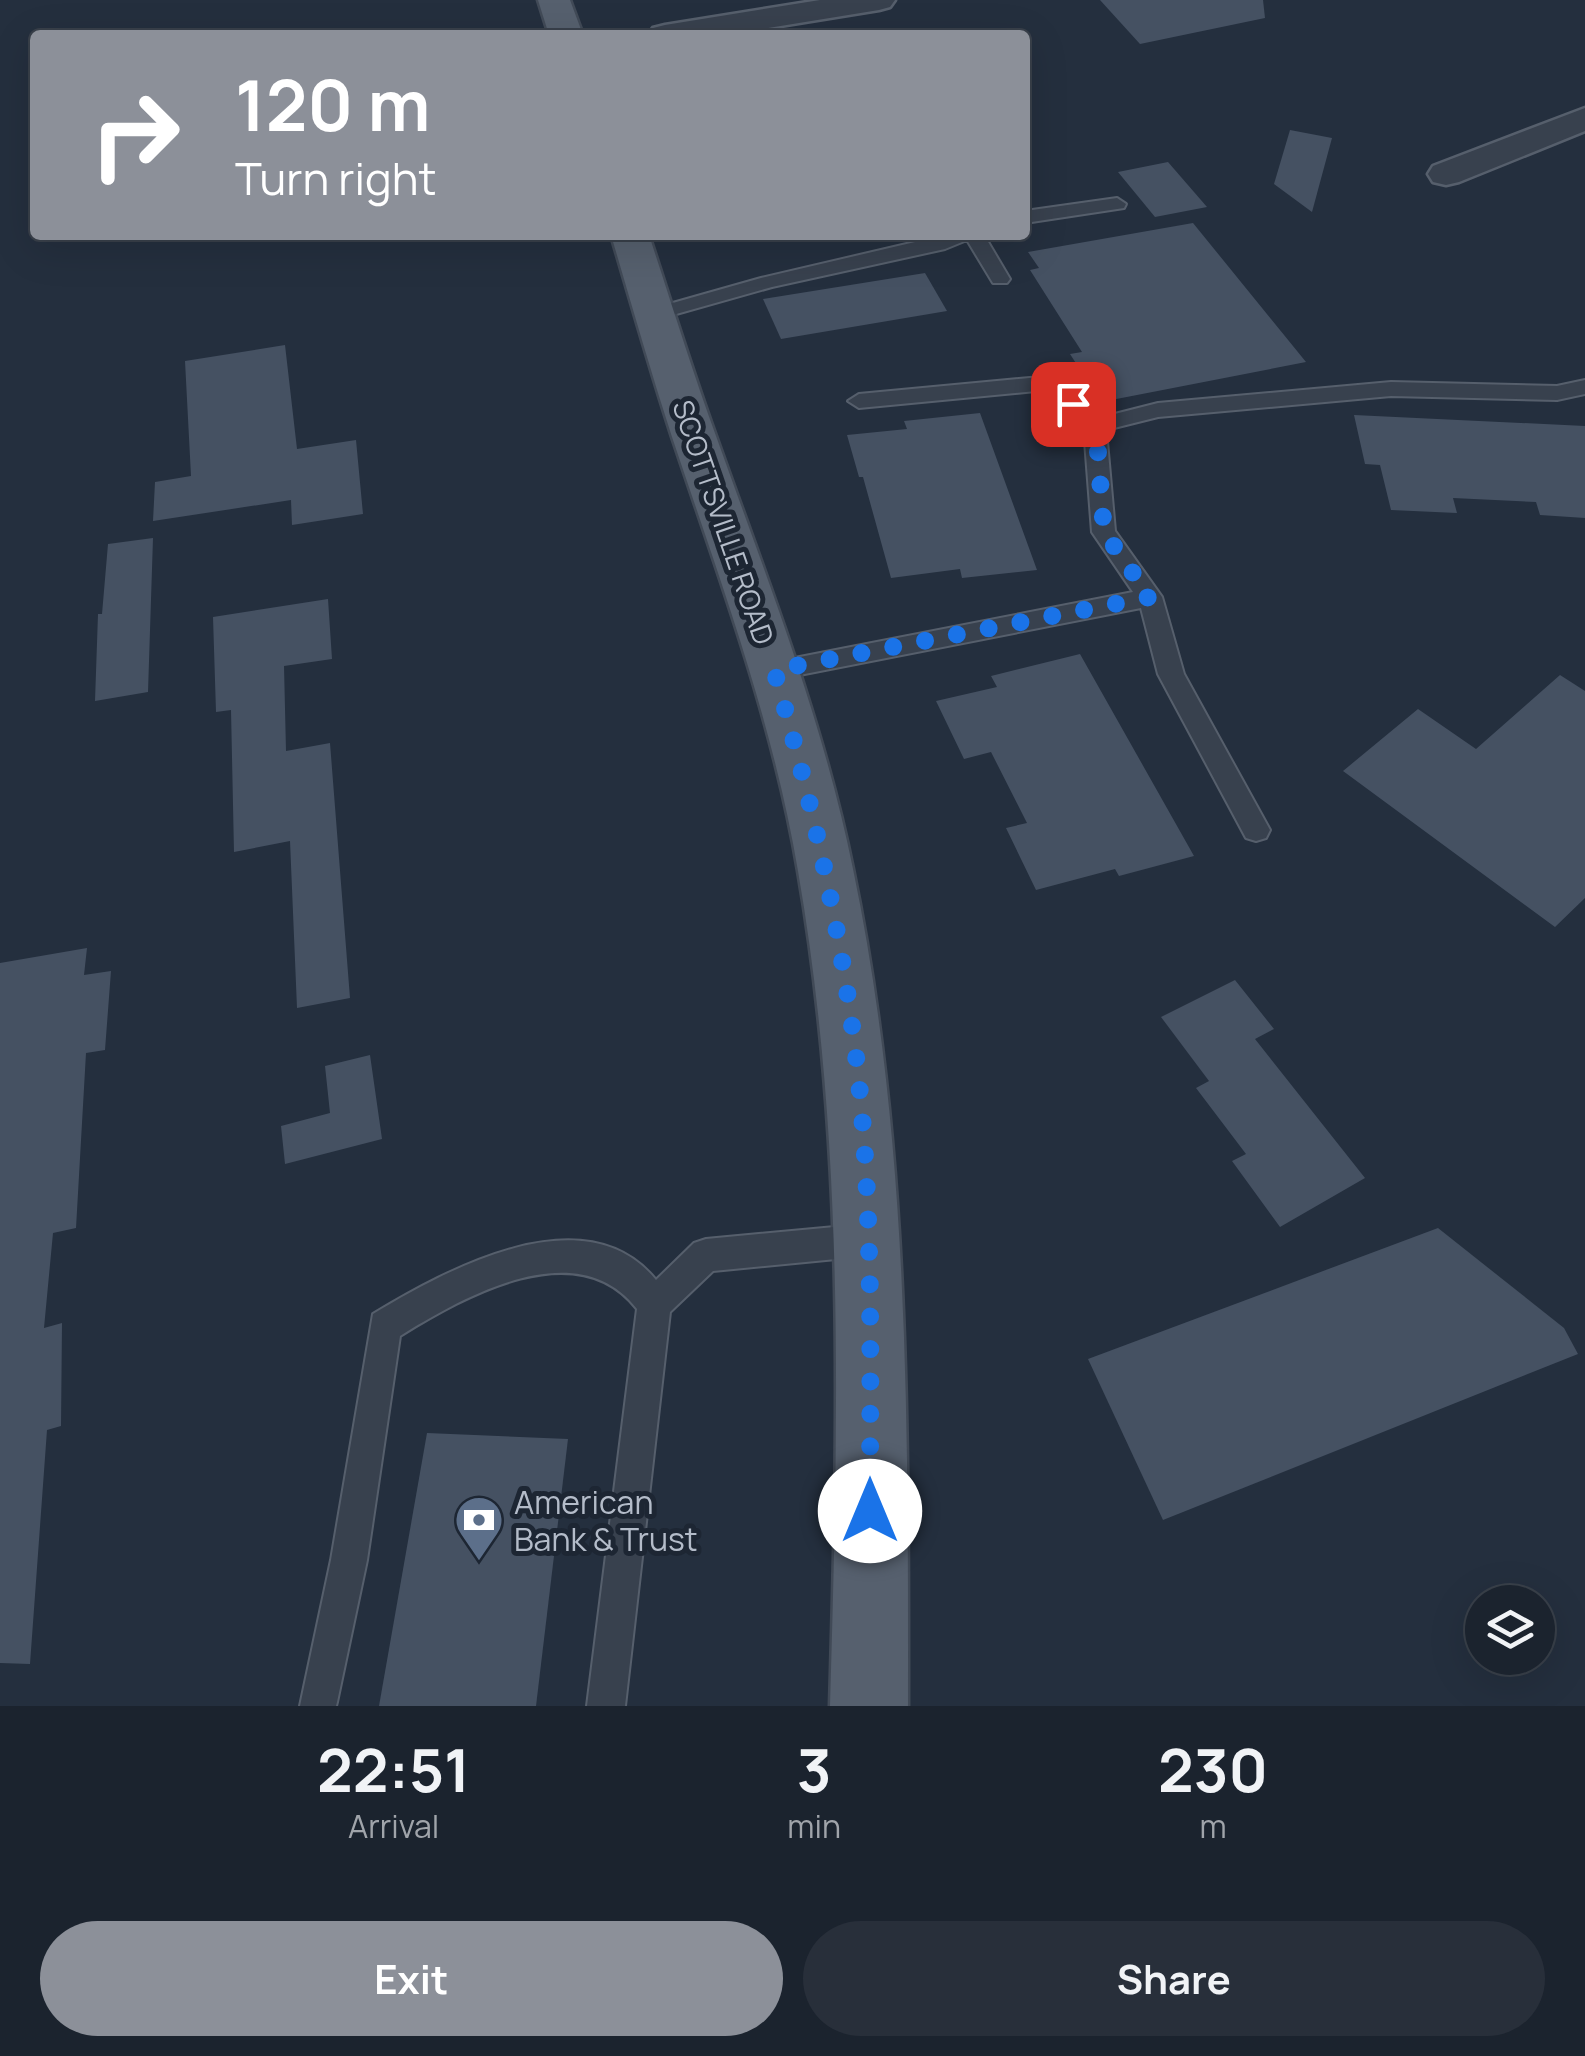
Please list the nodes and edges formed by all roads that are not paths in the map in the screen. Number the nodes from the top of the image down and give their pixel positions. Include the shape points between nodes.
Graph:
1 (554, 0) edge
2 (879, 0) edge
3 (564, 30) edge
4 (696, 30) edge
5 (1585, 118) edge
6 (1446, 174) dead end
7 (1117, 204) dead end
8 (1030, 216) edge
9 (632, 240) edge
10 (950, 240) edge
11 (977, 240) edge
12 (1000, 279) dead end
13 (655, 314) junction
14 (1585, 387) edge
15 (860, 400) dead end
16 (1096, 426) junction
17 (1150, 597) junction
18 (774, 670) junction
19 (1256, 830) dead end
20 (869, 1240) junction
21 (654, 1304) junction
22 (318, 1702) dead end
23 (606, 1706) edge
24 (869, 1706) edge

1 - 3 main road
2 - 4 street
5 - 6 street
7 - 8 lane
9 - 13 main road, SCOTTSVILLE ROAD
10 - 13 lane
11 - 12 lane
13 - 18 main road, SCOTTSVILLE ROAD
14 - 16 lane via 1557,393 1391,389 1158,410
15 - 16 lane via 1050,382
16 - 17 lane via 1104,532
17 - 18 lane
17 - 19 lane via 1171,674
18 - 20 main road, SCOTTSVILLE ROAD via 826,868 856,1057
20 - 21 lane via 706,1255
20 - 24 main road, SCOTTSVILLE ROAD
21 - 22 lane via 624,1270 572,1256 482,1271 385,1326 349,1560
21 - 23 lane

